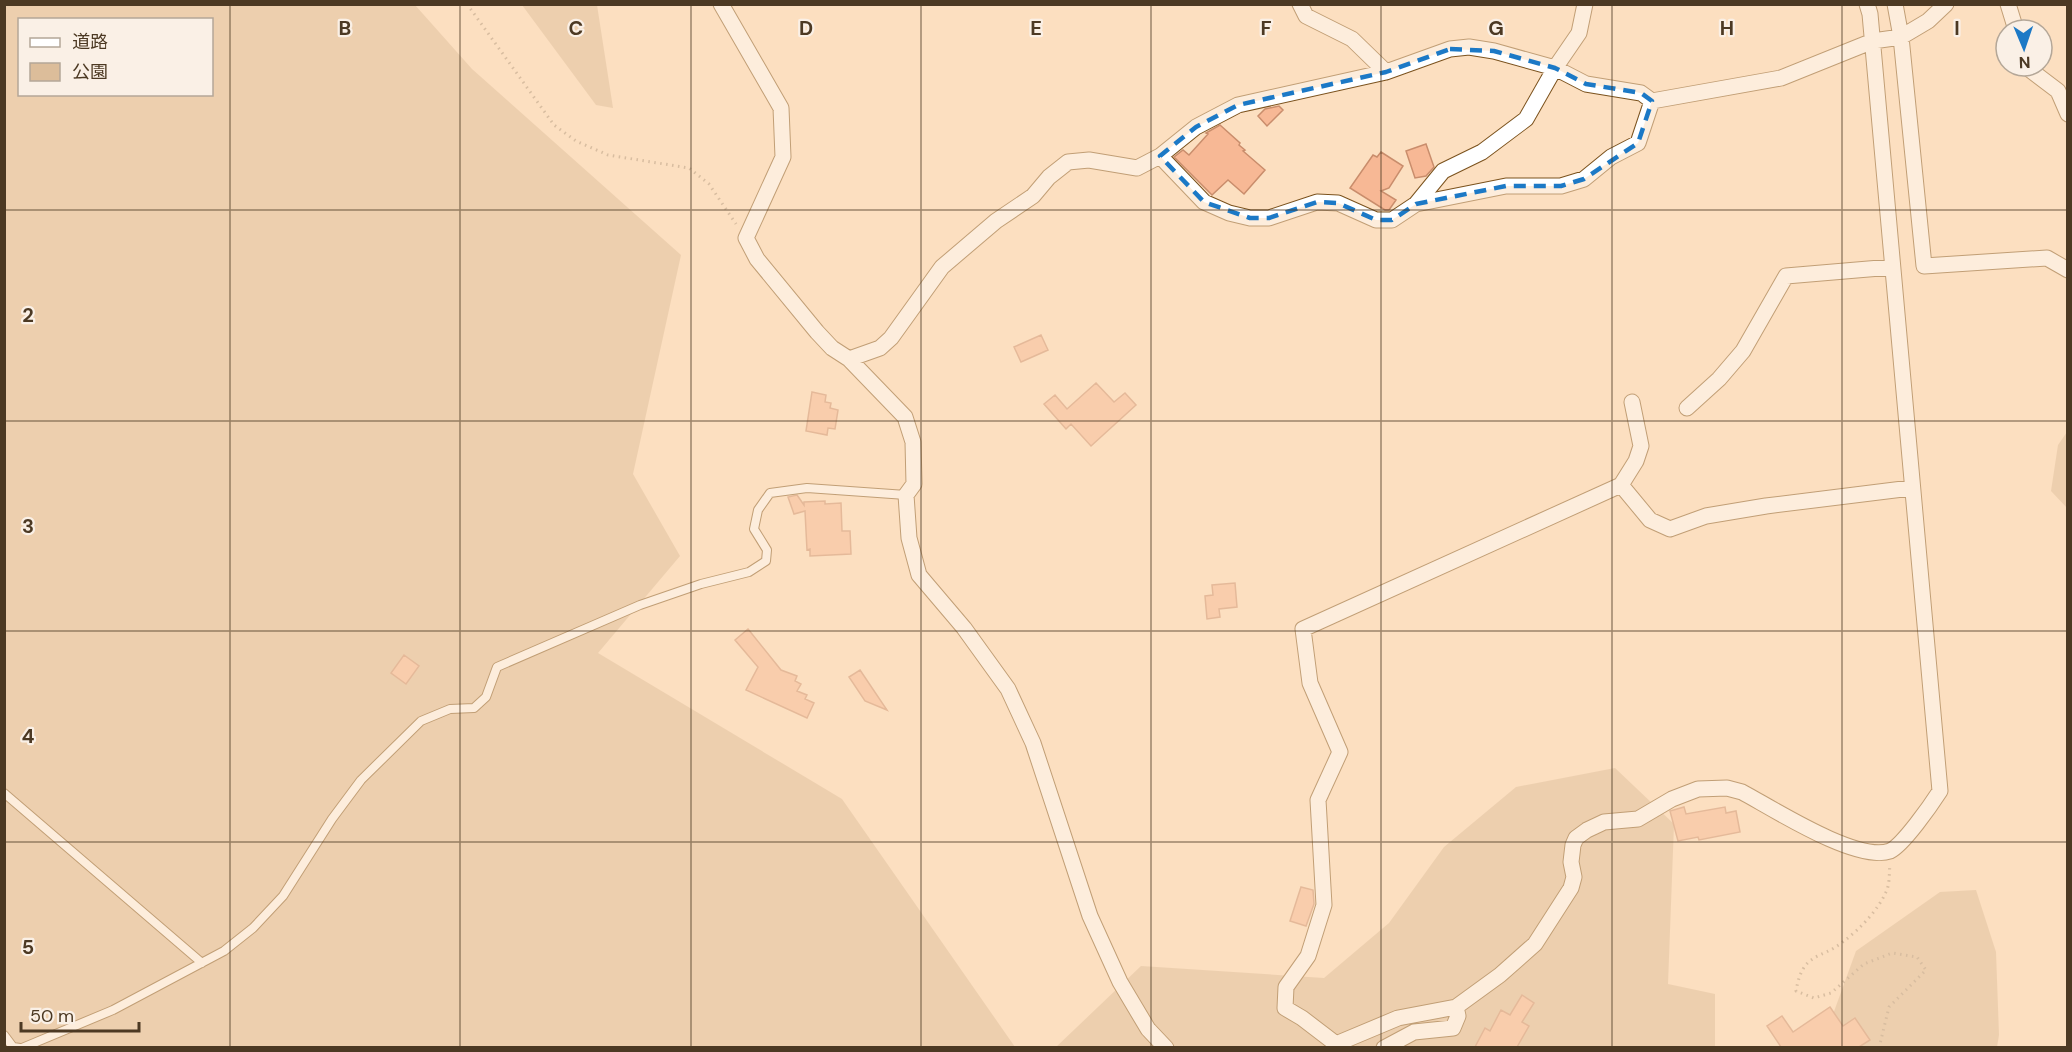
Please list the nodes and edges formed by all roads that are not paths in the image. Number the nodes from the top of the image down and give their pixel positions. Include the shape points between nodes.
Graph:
1 (721, 4) edge
2 (1300, 4) edge
3 (1585, 4) edge
4 (1867, 4) edge
5 (1895, 4) edge
6 (1946, 4) edge
7 (1901, 37) junction
8 (1873, 41) junction
9 (1555, 68) junction
10 (1386, 72) junction
11 (2041, 78) edge
12 (1652, 101) junction
13 (2067, 114) edge
14 (1160, 156) junction
15 (1416, 204) junction
16 (1892, 267) junction
17 (2067, 270) edge
18 (849, 359) junction
19 (1632, 402) dead end
20 (1687, 408) dead end
21 (1621, 485) junction
22 (1911, 488) junction
23 (906, 495) junction
24 (4, 793) edge
25 (202, 963) junction
26 (1456, 1007) junction
27 (4, 1035) edge
28 (21, 1047) edge
29 (1166, 1047) edge
30 (1384, 1047) edge

1 - 18 street via 781,108 783,157 746,238 757,259 817,332
2 - 10 street via 1306,16 1352,39
3 - 9 street via 1579,33
4 - 8 street
5 - 7 street
6 - 7 street via 1928,21
7 - 8 street
7 - 17 street via 1924,266 2048,258
8 - 12 street via 1780,78
8 - 16 street
9 - 10 street via 1469,47 1450,49
9 - 12 street via 1586,84 1641,93
9 - 15 street via 1526,119 1482,152 1443,171
10 - 14 street via 1238,105 1196,127
11 - 13 street via 2058,90
12 - 15 street via 1638,143 1611,157 1584,179 1561,186 1506,186
14 - 15 street via 1204,202 1250,218 1269,218 1317,202 1338,203 1376,220 1392,220
14 - 18 street via 1137,168 1089,160 1068,162 1033,196 996,221 942,267 880,348
16 - 20 street via 1786,276 1743,351
16 - 22 street
18 - 23 street via 904,417 913,442 914,474 914,484
19 - 21 street via 1641,446
21 - 22 street via 1650,520 1670,529 1706,516
21 - 26 street via 1304,629 1310,683 1340,752 1318,800 1324,905 1308,956 1286,987 1285,1008 1336,1044 1398,1018
22 - 26 street via 1940,791 1922,818 1892,850 1876,853 1840,844 1742,792 1727,788 1698,789 1638,819 1604,822 1576,838 1571,888 1535,944
23 - 25 lane via 807,488 770,494 758,510 754,529 767,550 766,561 749,572 640,605 497,667 486,697 474,708 450,709 421,721 361,780 283,896 252,928
23 - 29 street via 909,538 919,575 1008,689 1033,743 1090,916 1120,982 1148,1029
24 - 25 lane
25 - 28 lane via 113,1010
26 - 30 street via 1458,1016 1453,1028 1414,1032
27 - 28 lane via 13,1047

